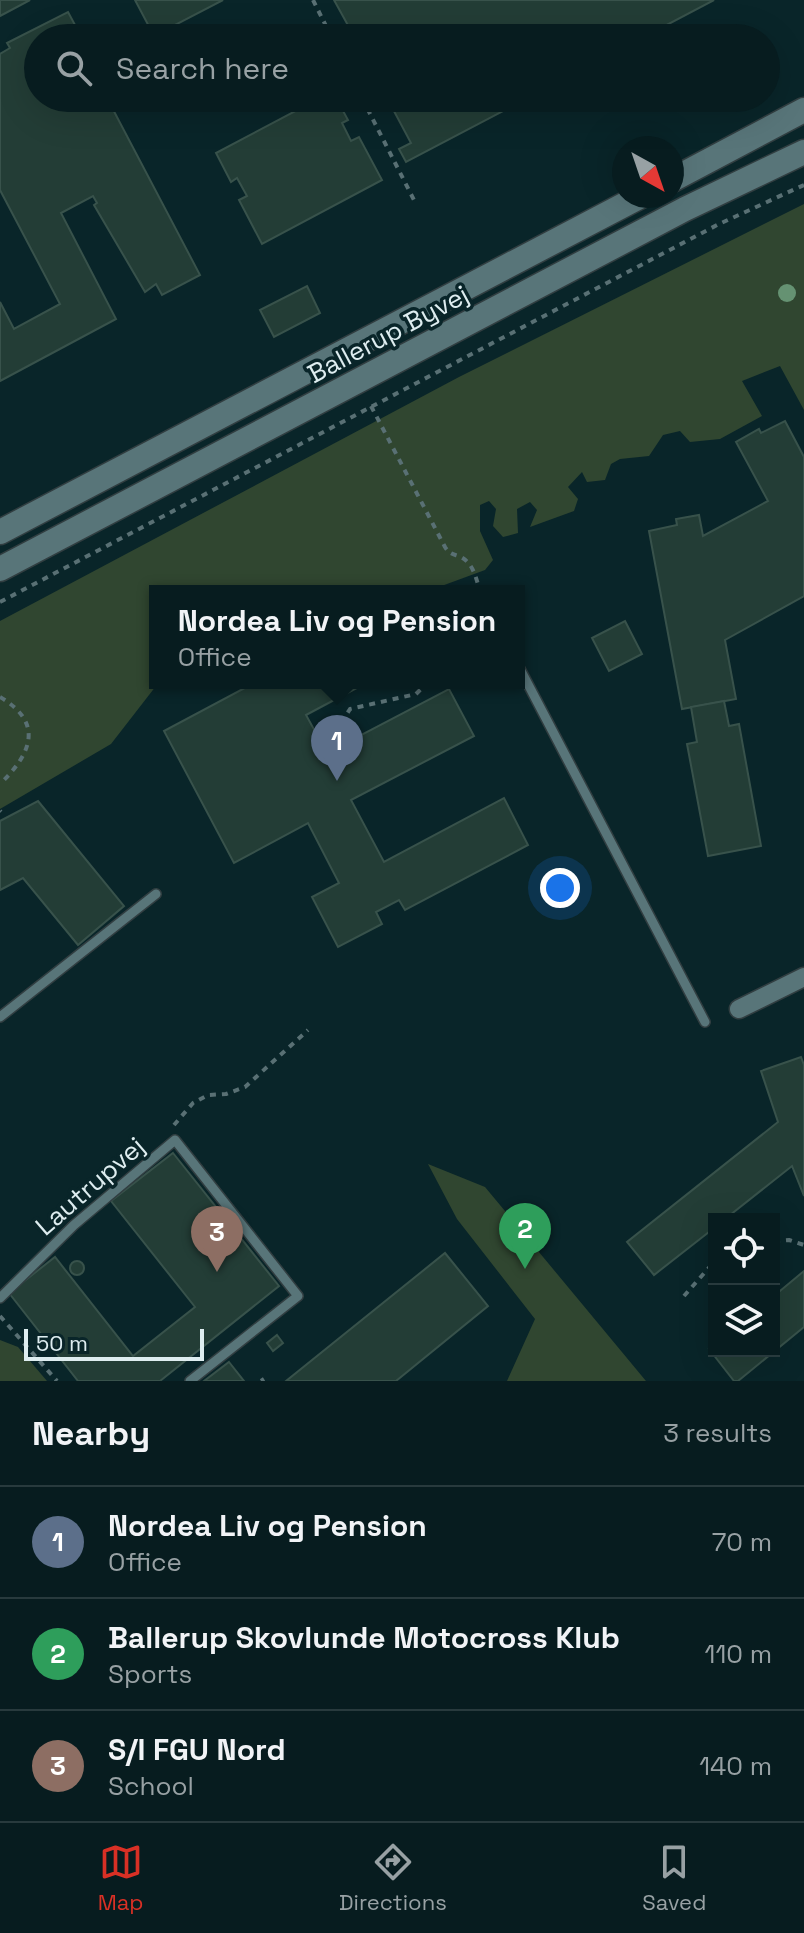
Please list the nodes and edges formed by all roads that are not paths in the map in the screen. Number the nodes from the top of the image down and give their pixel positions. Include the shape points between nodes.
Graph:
1 (804, 110) edge
2 (804, 152) edge
3 (684, 174) edge
4 (618, 208) edge
5 (0, 532) edge
6 (0, 569) edge
7 (525, 678) edge
8 (156, 894) dead end
9 (804, 977) edge
10 (739, 1009) dead end
11 (0, 1017) edge
12 (705, 1022) dead end
13 (0, 1298) edge
14 (190, 1381) edge

1 - 3 main road
2 - 6 main road, Ballerup Byvej via 685,209
4 - 5 main road, Ballerup Byvej
7 - 12 lane
8 - 11 lane
9 - 10 street
13 - 14 lane, Lautrupvej via 74,1225 175,1140 298,1296

